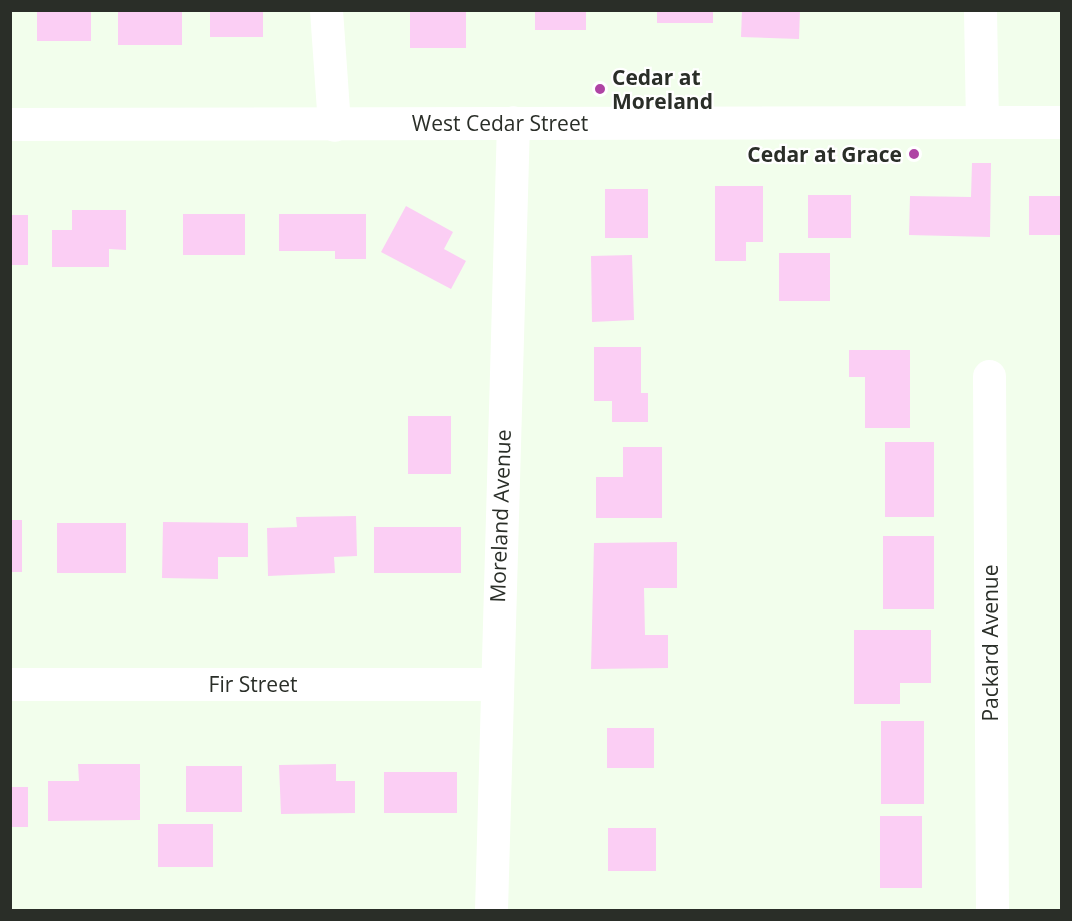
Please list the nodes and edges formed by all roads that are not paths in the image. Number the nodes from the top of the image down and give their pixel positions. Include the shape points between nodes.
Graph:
1 (326, 10) edge
2 (981, 10) edge
3 (513, 122) junction
4 (982, 122) junction
5 (1062, 122) edge
6 (10, 124) edge
7 (334, 125) junction
8 (989, 376) dead end
9 (10, 684) edge
10 (495, 684) junction
11 (491, 910) edge
12 (992, 910) edge

1 - 7 street
2 - 4 street
3 - 4 street, West Cedar Street
3 - 7 street, West Cedar Street
3 - 10 street, Moreland Avenue
4 - 5 street, West Cedar Street
6 - 7 street, West Cedar Street
8 - 12 street, Packard Avenue
9 - 10 street, Fir Street
10 - 11 street, Moreland Avenue

